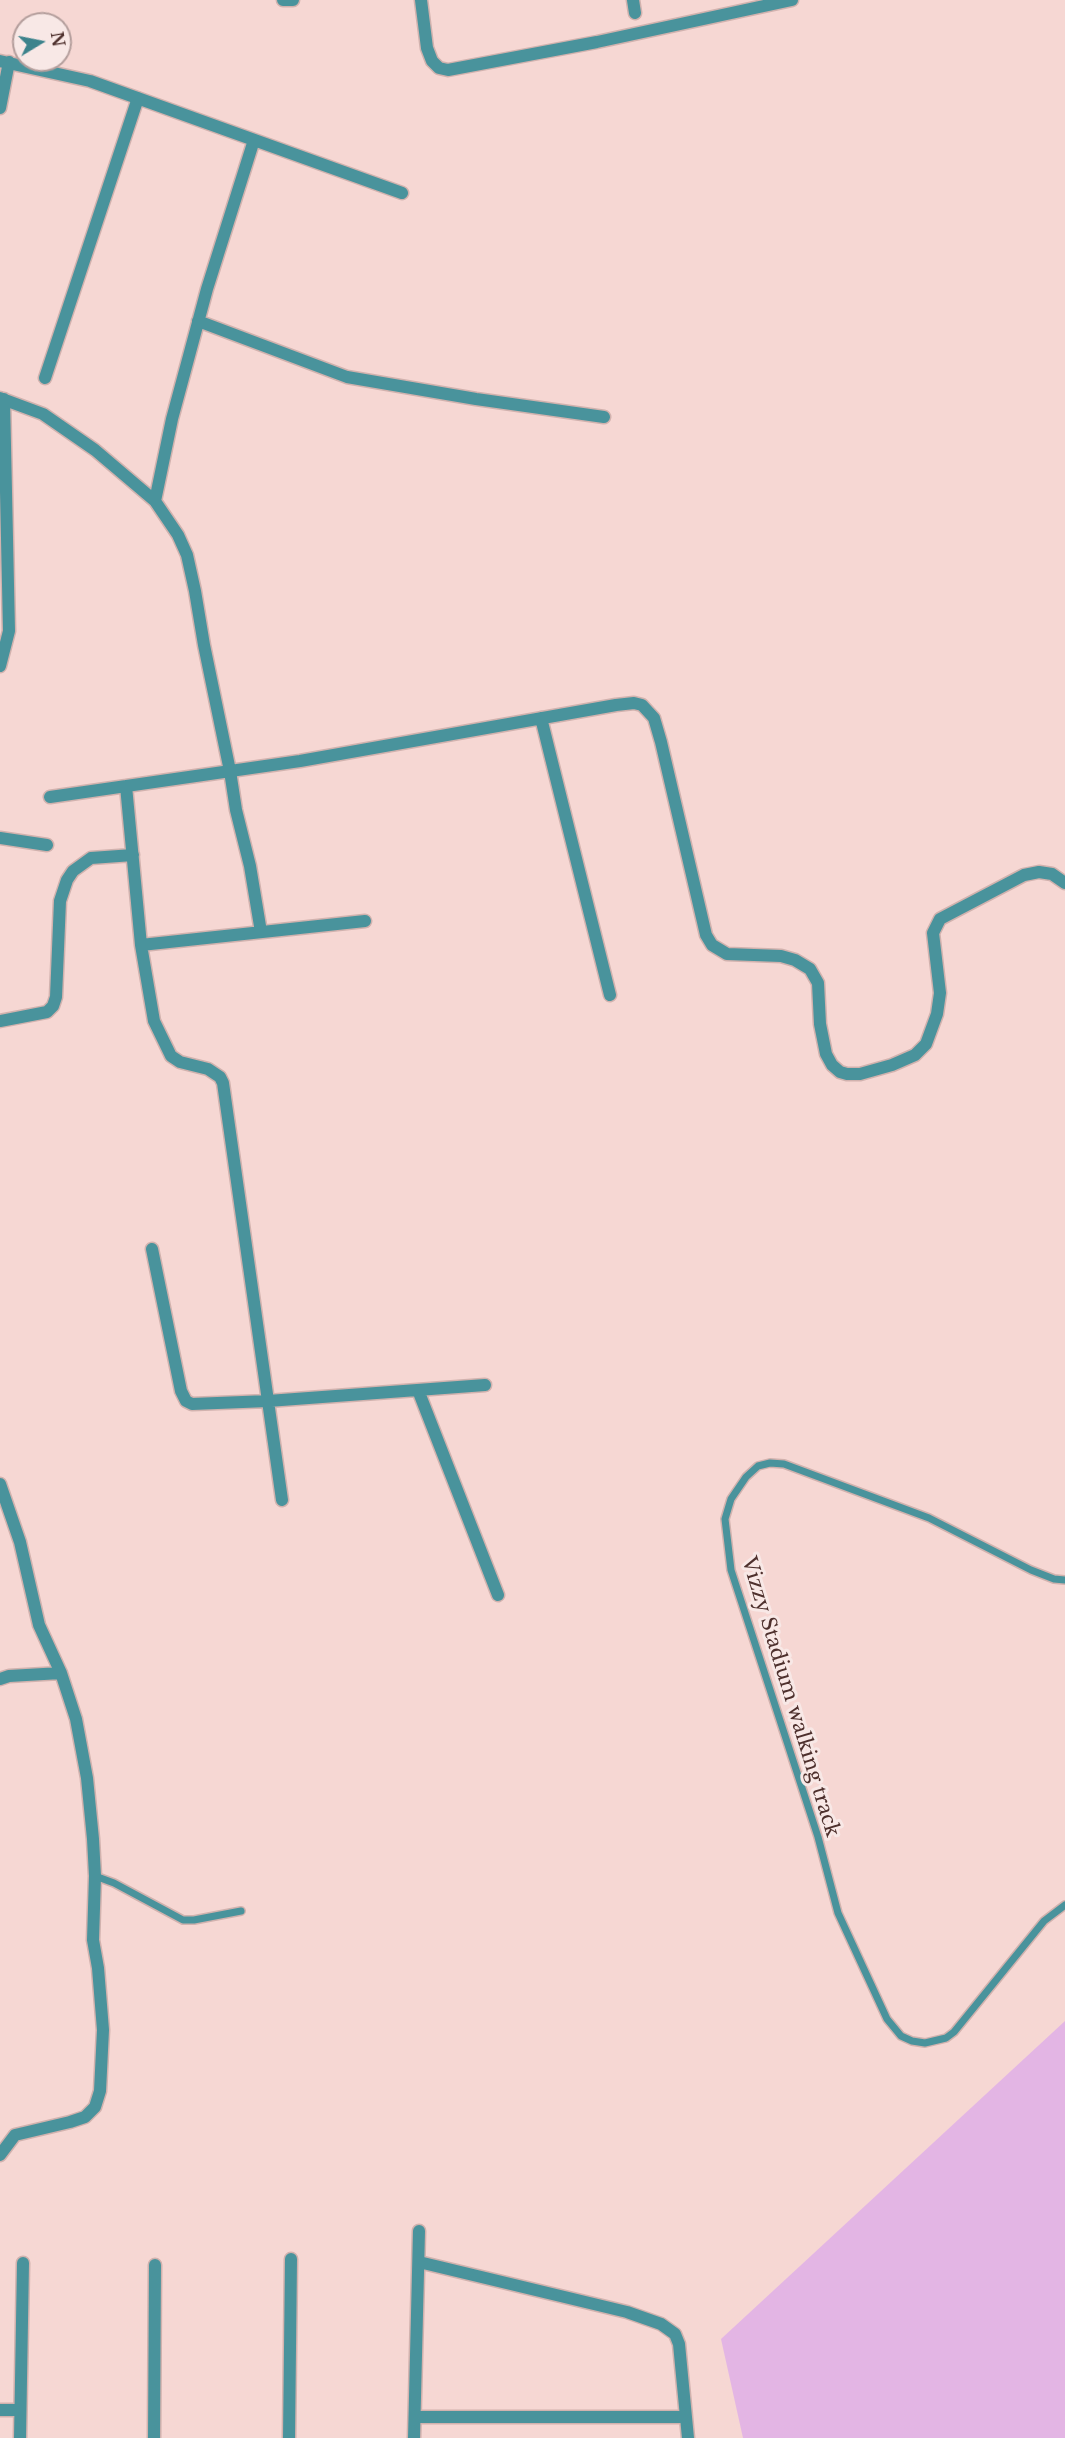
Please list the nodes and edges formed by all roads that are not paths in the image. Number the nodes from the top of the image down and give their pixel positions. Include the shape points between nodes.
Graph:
1 (283, 0) edge
2 (293, 0) edge
3 (421, 0) edge
4 (633, 0) edge
5 (792, 0) edge
6 (635, 14) dead end
7 (4, 61) edge
8 (138, 98) junction
9 (0, 108) edge
10 (254, 140) junction
11 (402, 193) dead end
12 (198, 321) junction
13 (45, 378) dead end
14 (2, 398) edge
15 (603, 417) dead end
16 (154, 501) junction
17 (0, 666) edge
18 (541, 718) junction
19 (230, 771) junction
20 (126, 786) junction
21 (50, 797) dead end
22 (0, 838) edge
23 (47, 845) dead end
24 (133, 855) junction
25 (1065, 883) edge
26 (365, 921) dead end
27 (261, 932) junction
28 (141, 945) junction
29 (610, 995) dead end
30 (0, 1021) edge
31 (152, 1249) dead end
32 (485, 1385) dead end
33 (418, 1390) junction
34 (268, 1401) junction
35 (0, 1484) edge
36 (282, 1500) dead end
37 (1065, 1580) edge
38 (498, 1595) dead end
39 (61, 1673) junction
40 (0, 1679) edge
41 (95, 1876) junction
42 (1065, 1905) edge
43 (242, 1911) dead end
44 (0, 2155) edge
45 (419, 2231) dead end
46 (291, 2259) dead end
47 (419, 2262) junction
48 (23, 2263) dead end
49 (155, 2265) dead end
50 (0, 2410) edge
51 (20, 2410) junction
52 (415, 2417) junction
53 (686, 2417) junction
54 (20, 2438) edge
55 (154, 2438) edge
56 (289, 2438) edge
57 (414, 2438) edge
58 (688, 2438) edge

1 - 2 street
3 - 5 street via 432,61 448,70
4 - 6 street
7 - 8 street via 90,81
7 - 9 street
8 - 10 street
8 - 13 street
10 - 11 street
10 - 12 street
12 - 15 street via 346,376
12 - 16 street
14 - 16 street via 51,420 95,450
14 - 17 street via 9,631
16 - 19 street via 187,555
18 - 19 street
18 - 25 street via 634,703 649,710 661,741 706,935 712,945 727,954 781,956 810,969 818,983 826,1054 840,1072 860,1074 892,1065 915,1055 926,1044 940,993 933,933 940,919 1024,875 1052,874
18 - 29 street
19 - 20 street
19 - 27 street
20 - 21 street
20 - 24 street
22 - 23 street
24 - 28 street
24 - 30 street via 91,858 73,871 60,901 53,1006 47,1012
26 - 27 street
27 - 28 street
28 - 34 street via 154,1021 165,1047 180,1062 208,1069 223,1083
31 - 34 street via 180,1390 186,1401 205,1405
32 - 33 street
33 - 34 street
33 - 38 street
34 - 36 street
35 - 39 street via 21,1542 39,1625
37 - 42 lane, Vizzy Stadium walking track via 1030,1570 928,1518 784,1464 758,1466 746,1477 731,1499 725,1519 731,1570 818,1837 838,1913 887,2019 901,2036 925,2043 954,2032 1044,1921
39 - 40 street
39 - 41 street via 76,1719 87,1778
41 - 43 lane via 183,1920
41 - 44 street via 93,1940 103,2030 98,2100 85,2117 15,2135
45 - 47 street
46 - 56 street
47 - 52 street
47 - 53 street via 627,2312 661,2324 675,2334 679,2344
48 - 51 street
49 - 55 street
50 - 51 street
51 - 54 street
52 - 53 street
52 - 57 street
53 - 58 street

